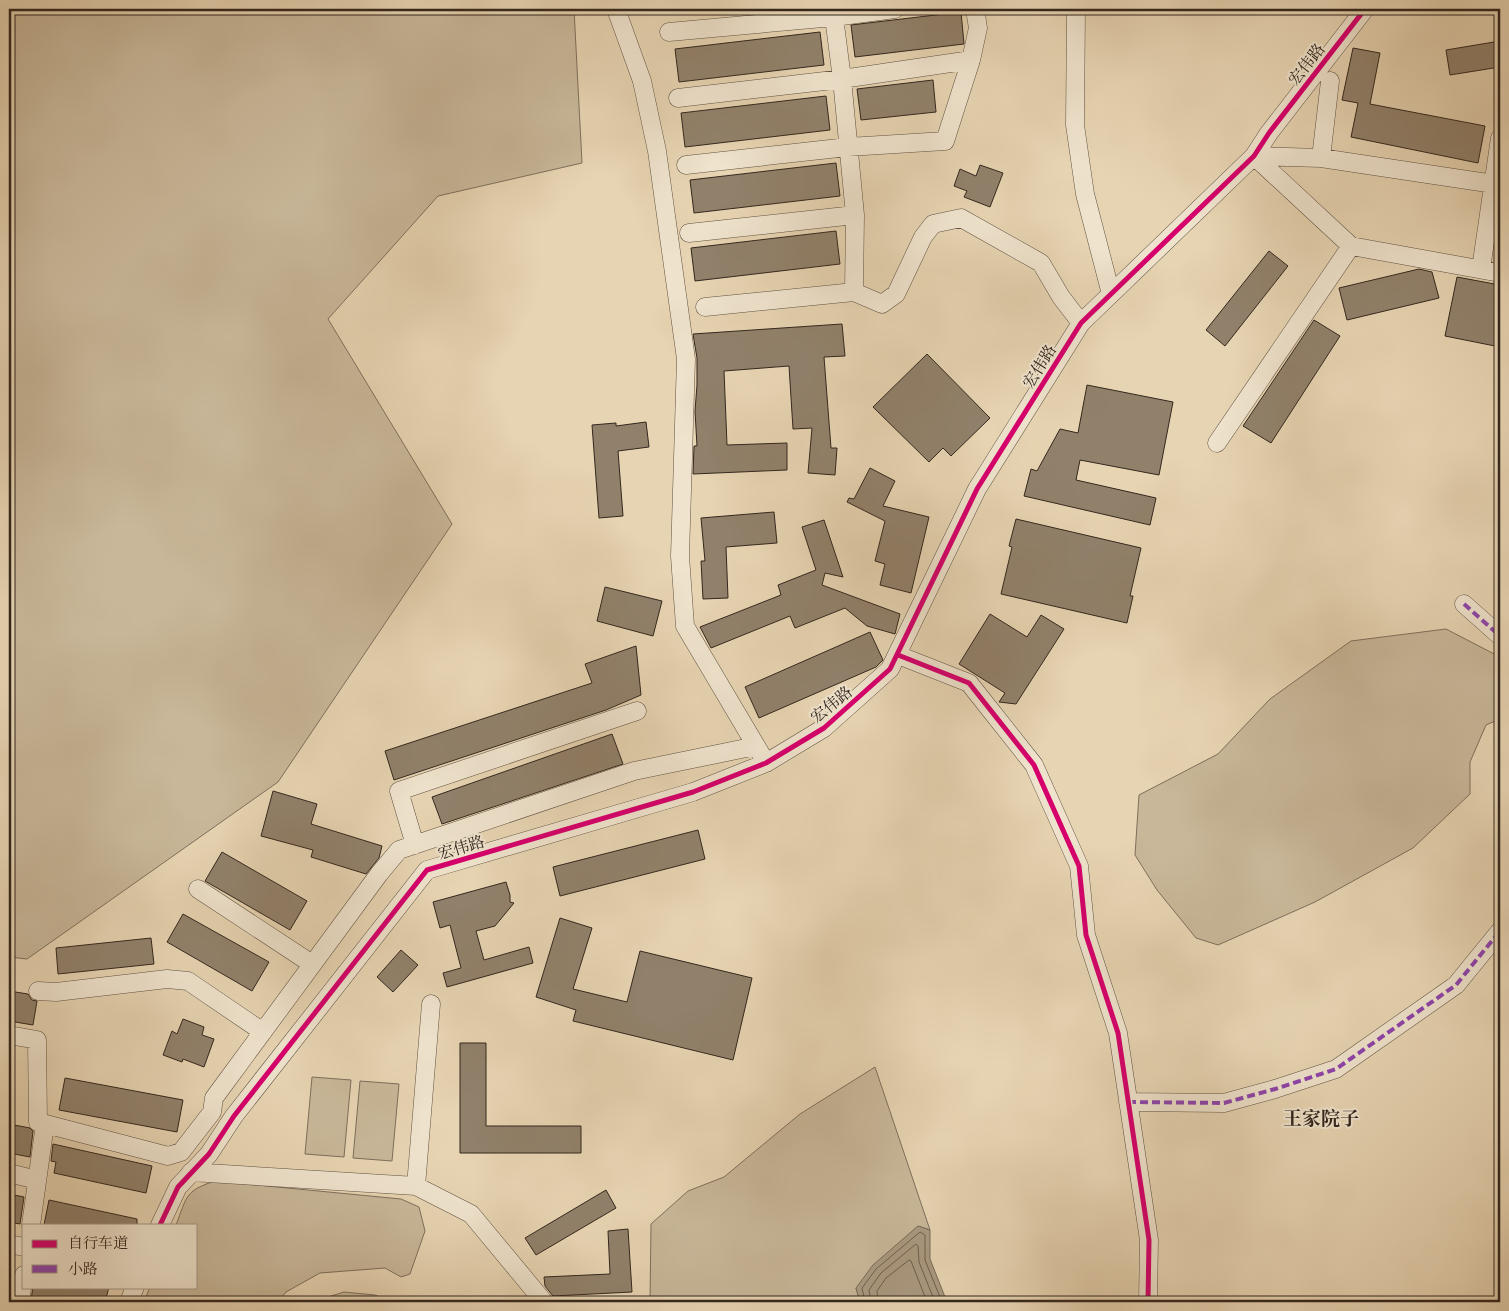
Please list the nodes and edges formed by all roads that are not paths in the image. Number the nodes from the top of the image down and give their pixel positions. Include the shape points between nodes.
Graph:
1 (616, 9) edge
2 (895, 9) edge
3 (975, 9) edge
4 (1076, 9) edge
5 (1365, 9) edge
6 (834, 17) junction
7 (669, 32) dead end
8 (971, 60) junction
9 (842, 79) junction
10 (1330, 81) dead end
11 (678, 98) dead end
12 (1500, 138) edge
13 (848, 147) junction
14 (1254, 156) junction
15 (1321, 158) junction
16 (686, 165) dead end
17 (1494, 184) junction
18 (855, 215) junction
19 (689, 233) dead end
20 (1351, 246) junction
21 (1481, 269) junction
22 (1500, 273) edge
23 (854, 292) junction
24 (1111, 294) junction
25 (705, 307) dead end
26 (1080, 323) junction
27 (1217, 443) dead end
28 (1464, 604) dead end
29 (1500, 636) edge
30 (898, 654) junction
31 (637, 711) dead end
32 (756, 746) junction
33 (766, 762) junction
34 (415, 845) junction
35 (198, 889) dead end
36 (1500, 931) edge
37 (312, 964) junction
38 (38, 991) dead end
39 (431, 1004) dead end
40 (263, 1032) junction
41 (9, 1035) edge
42 (1128, 1102) junction
43 (46, 1124) junction
44 (192, 1172) junction
45 (9, 1173) edge
46 (38, 1180) junction
47 (416, 1186) junction
48 (31, 1224) edge
49 (160, 1224) edge
50 (9, 1244) edge
51 (22, 1247) edge
52 (22, 1288) edge
53 (135, 1288) edge
54 (20, 1302) edge
55 (129, 1302) edge
56 (544, 1302) edge
57 (1148, 1302) edge

1 - 32 street via 642,81 657,151 686,359 680,556 685,626
2 - 6 street
3 - 8 street via 978,28
4 - 24 street via 1075,125 1085,194
5 - 14 street, 宏伟路
6 - 7 street
6 - 9 street
8 - 9 street
8 - 13 street via 945,141
9 - 11 street
9 - 13 street
10 - 15 street
12 - 17 street
13 - 16 street
13 - 18 street
14 - 15 street
14 - 20 street
14 - 24 street, 宏伟路
15 - 17 street
17 - 21 street
18 - 19 street
18 - 23 street
20 - 21 street
20 - 27 street
21 - 22 street
23 - 25 street
23 - 26 street via 882,304 896,294 923,237 933,224 961,218 1041,263
24 - 26 street, 宏伟路
26 - 30 street, 宏伟路 via 977,489
28 - 29 street
30 - 33 street, 宏伟路 via 890,669 824,728
30 - 42 street via 969,683 1034,765 1078,866 1086,935 1118,1033
31 - 34 street via 399,791
32 - 33 street
32 - 34 street via 634,771
33 - 44 street, 宏伟路 via 693,792 427,870
34 - 37 street via 399,850
35 - 37 street
36 - 42 street via 1456,985 1336,1068 1275,1090 1224,1103
37 - 40 street
38 - 40 street via 56,992 167,979 188,981
39 - 47 street
40 - 43 street via 214,1098 212,1112 181,1152 168,1156
41 - 43 street via 37,1040 38,1122
42 - 57 street via 1149,1240
43 - 46 street
44 - 47 street
44 - 49 street, 宏伟路 via 178,1186
45 - 46 street
46 - 48 street
47 - 56 street via 471,1214
50 - 51 street
52 - 54 street
53 - 55 street

